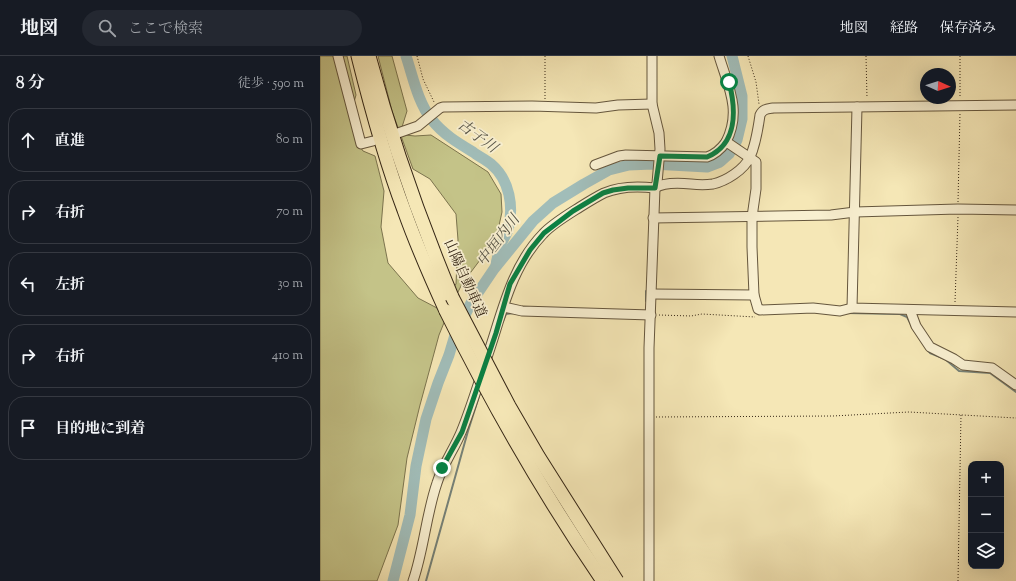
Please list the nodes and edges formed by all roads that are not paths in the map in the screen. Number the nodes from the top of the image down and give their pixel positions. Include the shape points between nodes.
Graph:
1 (338, 56) edge
2 (358, 56) edge
3 (369, 56) edge
4 (652, 56) edge
5 (720, 56) edge
6 (652, 104) junction
7 (1016, 105) edge
8 (857, 107) junction
9 (398, 133) dead end
10 (373, 141) dead end
11 (727, 142) junction
12 (660, 157) junction
13 (748, 157) junction
14 (595, 165) dead end
15 (656, 186) junction
16 (1016, 210) edge
17 (855, 212) junction
18 (752, 217) junction
19 (653, 218) junction
20 (652, 294) junction
21 (754, 295) junction
22 (504, 307) junction
23 (852, 308) junction
24 (910, 310) junction
25 (1016, 312) edge
26 (651, 315) junction
27 (1016, 385) edge
28 (413, 581) edge
29 (603, 581) edge
30 (617, 581) edge
31 (649, 581) edge

1 - 10 street via 361,144
2 - 29 highway, 山陽自動車道, bridge via 403,209 446,311 528,463
3 - 30 highway, 山陽自動車道, bridge via 415,205 452,296 534,450
4 - 6 street
5 - 11 street via 729,82 733,105 732,125
6 - 9 street via 596,108 545,106 439,109 424,122
6 - 12 street via 659,133
7 - 8 street
8 - 13 street via 765,109
8 - 17 street
11 - 12 street via 707,157
11 - 13 street
12 - 14 street via 636,154 619,156
12 - 15 street
13 - 15 street via 744,166 721,181 702,185 674,183
13 - 18 street via 756,162 757,172
15 - 19 street
15 - 22 street via 603,193 544,233 530,250 510,284
16 - 17 street
17 - 18 street
17 - 23 street
18 - 19 street
18 - 21 street
19 - 20 street
20 - 21 street
20 - 26 street
21 - 23 street via 760,310 813,308 840,311
22 - 26 street via 522,311
22 - 28 street via 462,432 437,482
23 - 24 street
24 - 25 street
24 - 27 street via 916,326 930,347 963,365 992,368
26 - 31 street

